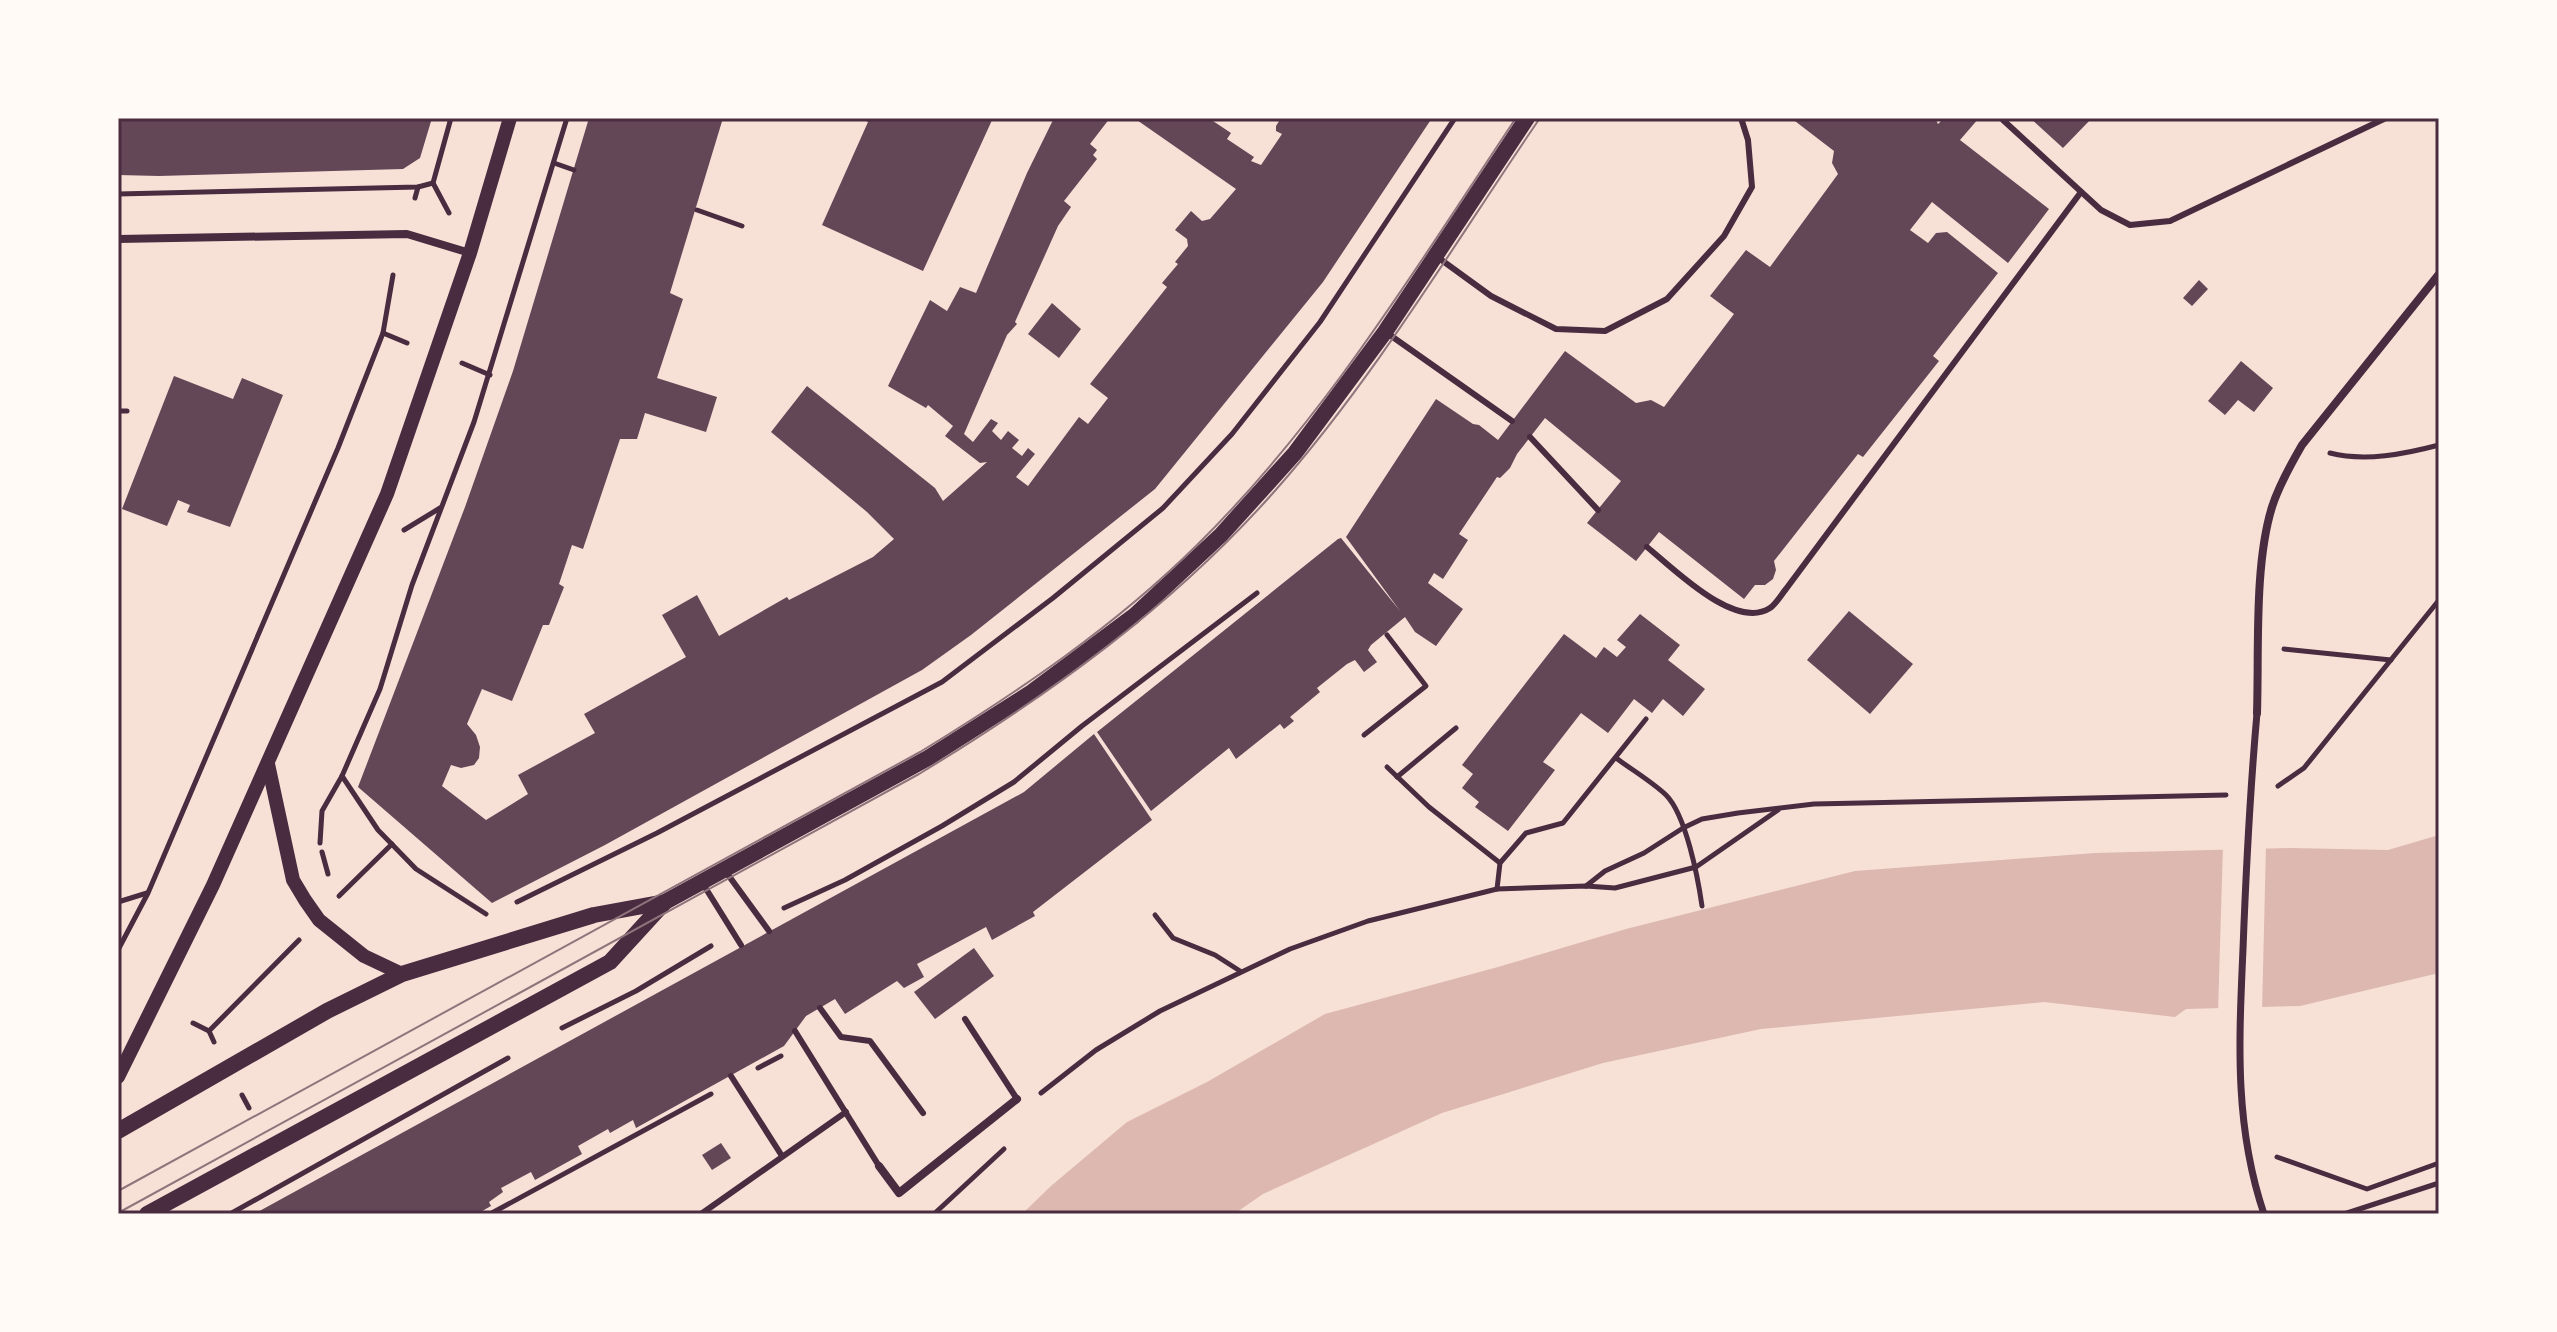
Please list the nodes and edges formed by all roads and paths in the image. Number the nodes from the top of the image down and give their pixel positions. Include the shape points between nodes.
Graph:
1 (451, 118) edge
2 (510, 118) edge
3 (567, 118) edge
4 (1455, 118) edge
5 (1527, 118) edge
6 (1741, 118) edge
7 (2386, 118) edge
8 (2003, 120) edge
9 (554, 163) junction
10 (574, 170) dead end
11 (418, 187) junction
12 (2081, 192) junction
13 (118, 194) edge
14 (415, 198) dead end
15 (697, 210) dead end
16 (742, 226) dead end
17 (118, 239) edge
18 (470, 253) junction
19 (1436, 256) junction
20 (2439, 274) edge
21 (393, 275) dead end
22 (1385, 332) junction
23 (118, 411) edge
24 (127, 411) dead end
25 (1512, 421) dead end
26 (1530, 437) dead end
27 (2439, 445) edge
28 (2345, 457) dead end
29 (1598, 510) dead end
30 (1647, 547) dead end
31 (2439, 600) edge
32 (1387, 635) dead end
33 (2259, 648) junction
34 (2391, 660) junction
35 (2257, 713) joint
36 (1646, 719) dead end
37 (1456, 728) dead end
38 (1364, 735) dead end
39 (1616, 758) junction
40 (268, 764) junction
41 (1387, 767) dead end
42 (342, 776) junction
43 (1397, 777) junction
44 (2267, 793) dead end
45 (2250, 794) junction
46 (1780, 809) junction
47 (1683, 828) junction
48 (392, 844) junction
49 (1500, 863) junction
50 (1696, 867) junction
51 (724, 869) junction
52 (329, 879) dead end
53 (702, 882) junction
54 (1586, 886) junction
55 (334, 888) dead end
56 (1497, 889) junction
57 (148, 893) junction
58 (338, 897) junction
59 (118, 902) edge
60 (665, 902) junction
61 (331, 905) dead end
62 (510, 906) dead end
63 (1702, 906) dead end
64 (498, 912) dead end
65 (1155, 915) dead end
66 (769, 931) dead end
67 (305, 934) dead end
68 (741, 945) dead end
69 (118, 950) edge
70 (1241, 972) junction
71 (402, 974) junction
72 (820, 1008) dead end
73 (965, 1019) dead end
74 (193, 1023) dead end
75 (209, 1031) junction
76 (795, 1031) dead end
77 (216, 1047) dead end
78 (731, 1076) dead end
79 (118, 1077) edge
80 (709, 1095) dead end
81 (1017, 1099) junction
82 (846, 1112) junction
83 (923, 1113) dead end
84 (118, 1131) edge
85 (2246, 1147) junction
86 (782, 1156) junction
87 (2439, 1163) edge
88 (879, 1166) joint
89 (2439, 1183) edge
90 (147, 1214) edge
91 (490, 1214) edge
92 (701, 1214) edge
93 (2264, 1214) edge
94 (2344, 1214) edge

1 - 11 path via 433,183
2 - 18 street
3 - 9 path
4 - 62 path via 1320,322 1232,434 1163,508 942,682
5 - 19 main road
6 - 19 lane via 1752,187 1724,236 1667,299 1605,331 1556,329 1491,296
7 - 12 lane via 2170,221 2130,225
8 - 12 lane
9 - 10 path
9 - 42 path via 490,375 412,585 380,689
11 - 13 path
11 - 14 path
12 - 30 lane via 1769,609 1747,614 1723,607
15 - 16 path
17 - 18 street via 407,234
18 - 40 street via 387,494
19 - 22 main road
20 - 33 street via 2290,466 2263,549
21 - 57 path via 383,333 338,448
22 - 25 lane
22 - 51 main road via 1295,453 1221,535 1134,616 980,727
23 - 24 path
26 - 29 lane
27 - 28 path via 2408,454
31 - 34 path
32 - 38 path via 1426,686
33 - 34 path
33 - 35 street
34 - 44 path via 2304,768
35 - 45 street
36 - 39 path
37 - 43 path
39 - 47 path via 1668,797
39 - 49 path via 1563,823 1526,833
40 - 71 street via 293,880 305,900 319,920 364,956
40 - 79 street
41 - 43 path
42 - 48 path
42 - 52 path via 319,826
43 - 49 path
45 - 46 path
45 - 85 street via 2239,1051
46 - 47 path via 1702,819
46 - 50 path
47 - 50 path
47 - 54 path
48 - 58 path
48 - 64 path via 416,869 477,910
49 - 56 path
50 - 54 path via 1615,888
50 - 63 path
51 - 53 main road
51 - 66 lane
53 - 60 main road
53 - 68 lane
54 - 56 path
55 - 58 path
56 - 70 path via 1368,921
57 - 59 path
57 - 69 path
58 - 61 path
60 - 71 main road via 594,915
60 - 90 main road via 610,962
65 - 70 path via 1173,938
67 - 75 path
70 - 81 path via 1160,1011 1096,1050 1038,1096
71 - 84 main road
72 - 83 lane via 841,1037 870,1041
73 - 81 lane
74 - 75 path
75 - 77 path
76 - 82 lane
78 - 86 lane
80 - 91 path
81 - 88 street via 899,1193
82 - 86 lane
82 - 88 lane
85 - 87 path via 2367,1189
85 - 93 street
86 - 92 lane
89 - 94 path

